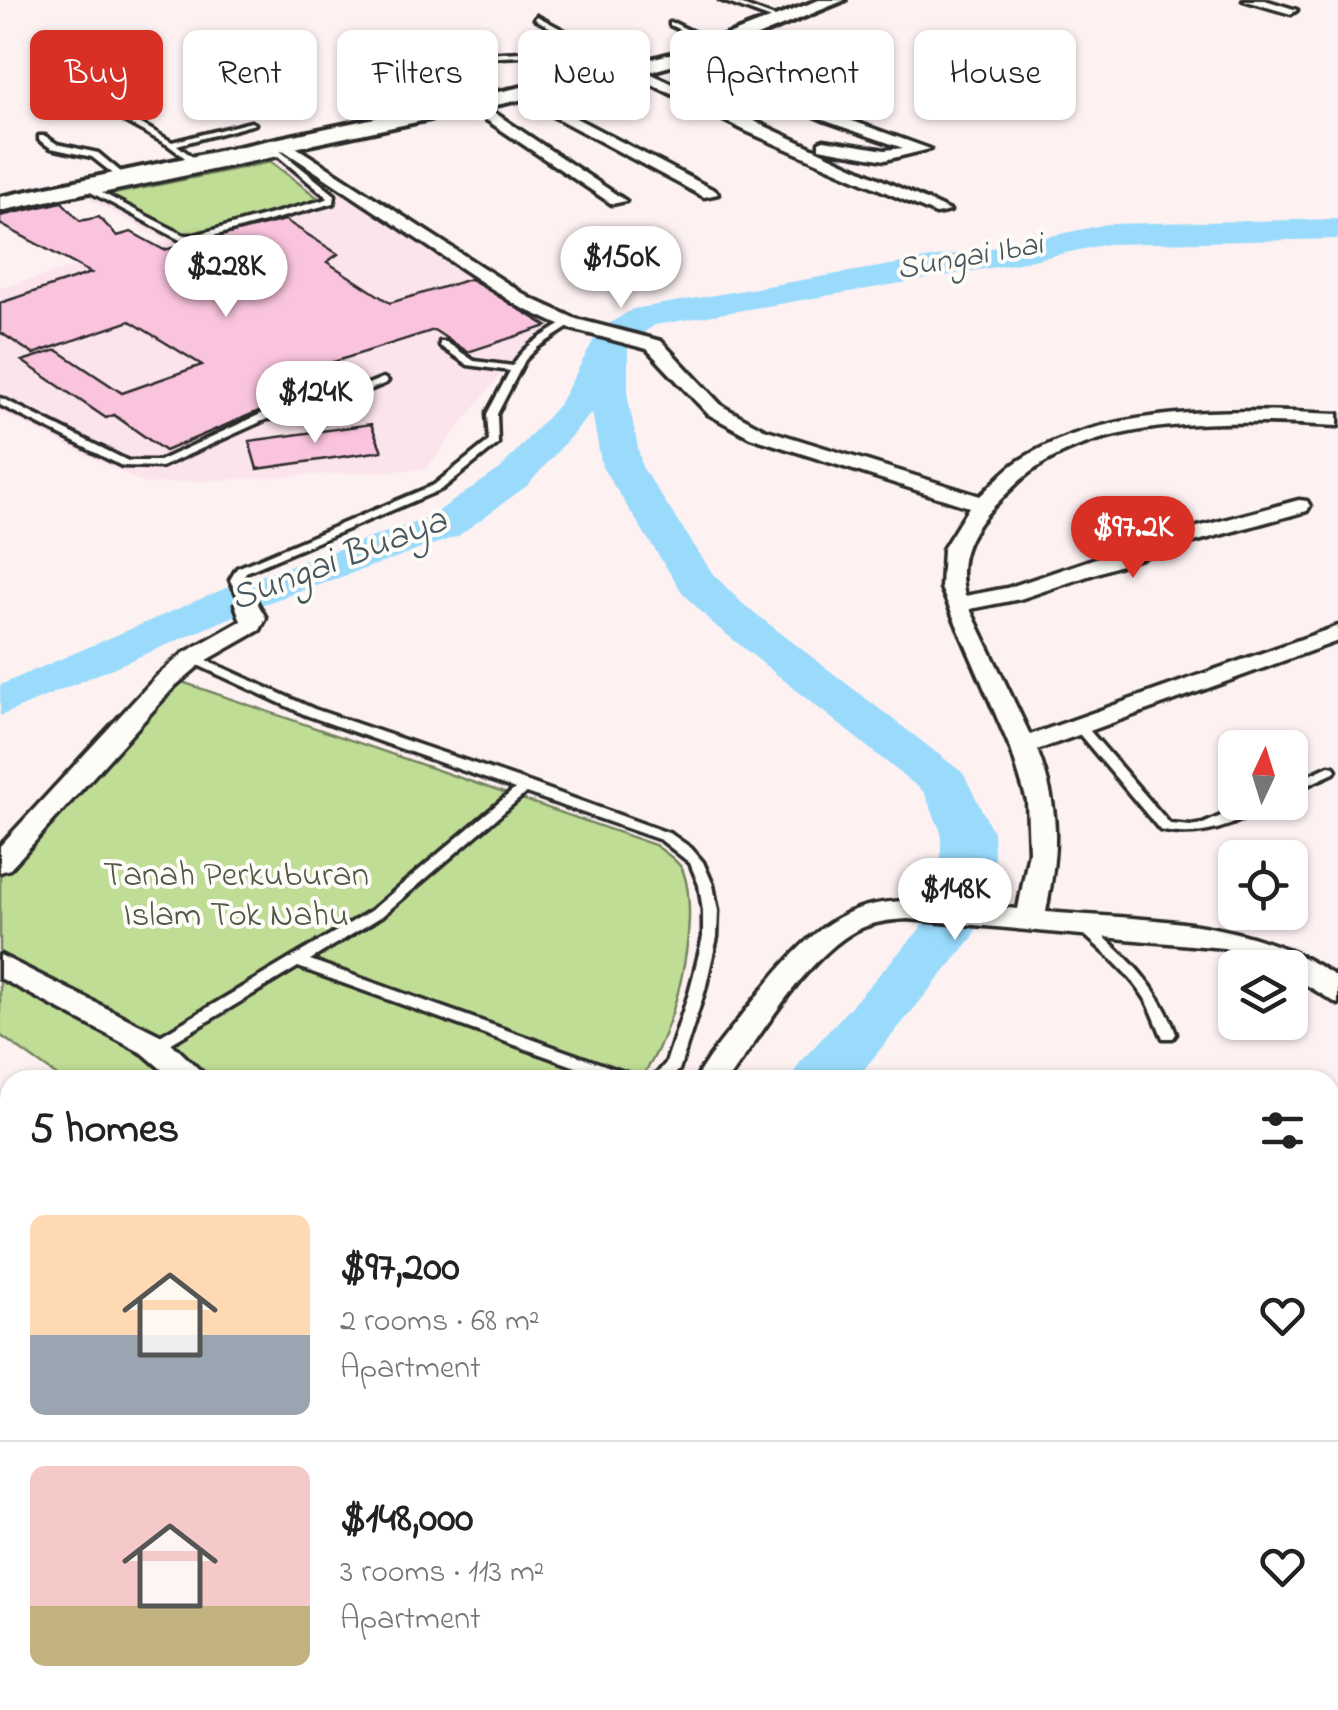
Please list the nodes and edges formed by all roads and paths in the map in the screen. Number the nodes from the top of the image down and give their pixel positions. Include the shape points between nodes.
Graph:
1 (722, 0) edge
2 (836, 0) edge
3 (1248, 0) edge
4 (1291, 10) dead end
5 (538, 18) dead end
6 (782, 20) junction
7 (672, 24) dead end
8 (561, 30) edge
9 (685, 30) edge
10 (757, 30) edge
11 (650, 78) edge
12 (128, 120) edge
13 (411, 120) edge
14 (495, 120) edge
15 (570, 120) edge
16 (839, 120) edge
17 (251, 124) dead end
18 (42, 138) dead end
19 (175, 143) junction
20 (824, 145) dead end
21 (279, 149) junction
22 (196, 164) junction
23 (124, 178) junction
24 (90, 189) junction
25 (710, 194) dead end
26 (618, 201) dead end
27 (0, 204) edge
28 (942, 211) dead end
29 (578, 325) junction
30 (443, 344) dead end
31 (515, 369) junction
32 (383, 381) dead end
33 (0, 401) edge
34 (1338, 420) edge
35 (983, 504) junction
36 (1299, 506) dead end
37 (241, 592) joint
38 (958, 604) junction
39 (1338, 633) edge
40 (193, 658) junction
41 (1079, 726) junction
42 (1024, 746) junction
43 (1330, 770) dead end
44 (1308, 781) edge
45 (526, 786) junction
46 (1226, 820) edge
47 (0, 863) edge
48 (1018, 919) junction
49 (1081, 924) junction
50 (298, 961) junction
51 (0, 966) edge
52 (1338, 994) edge
53 (1168, 1034) dead end
54 (155, 1046) junction
55 (183, 1070) edge
56 (602, 1070) edge
57 (669, 1070) edge
58 (718, 1070) edge

1 - 6 lane
2 - 6 main road
3 - 4 street
5 - 8 lane
6 - 10 main road
7 - 9 lane
11 - 28 street
12 - 19 lane
13 - 21 main road
14 - 26 street
15 - 25 street
16 - 20 street via 922,149 886,155
17 - 19 lane
18 - 23 lane via 95,155
19 - 22 lane
21 - 22 main road
21 - 24 lane
21 - 24 lane via 331,202 182,238
21 - 29 street via 524,302
22 - 23 main road
23 - 24 main road
24 - 27 main road
29 - 31 lane via 534,345
29 - 35 street via 660,350 728,420 756,433
30 - 31 lane via 472,363
31 - 37 lane via 492,414 494,442 450,480 246,567
32 - 33 lane via 301,415 265,416 144,466 126,464
34 - 35 street via 1130,426 1029,462
35 - 38 street via 950,554
36 - 38 street via 1012,594
37 - 40 street via 252,625
38 - 42 street
39 - 41 street
40 - 45 lane via 310,712
40 - 47 street via 146,700
41 - 42 street
41 - 46 lane via 1165,827 1208,829
42 - 48 street via 1038,787 1043,849
43 - 44 lane
45 - 50 lane via 406,891
45 - 57 lane via 666,837 696,860 711,902 708,952
48 - 49 street
48 - 58 street via 908,909 841,925 818,944
49 - 52 street via 1262,945
49 - 53 lane via 1148,986
50 - 54 lane
50 - 56 lane
51 - 54 street
54 - 55 street

